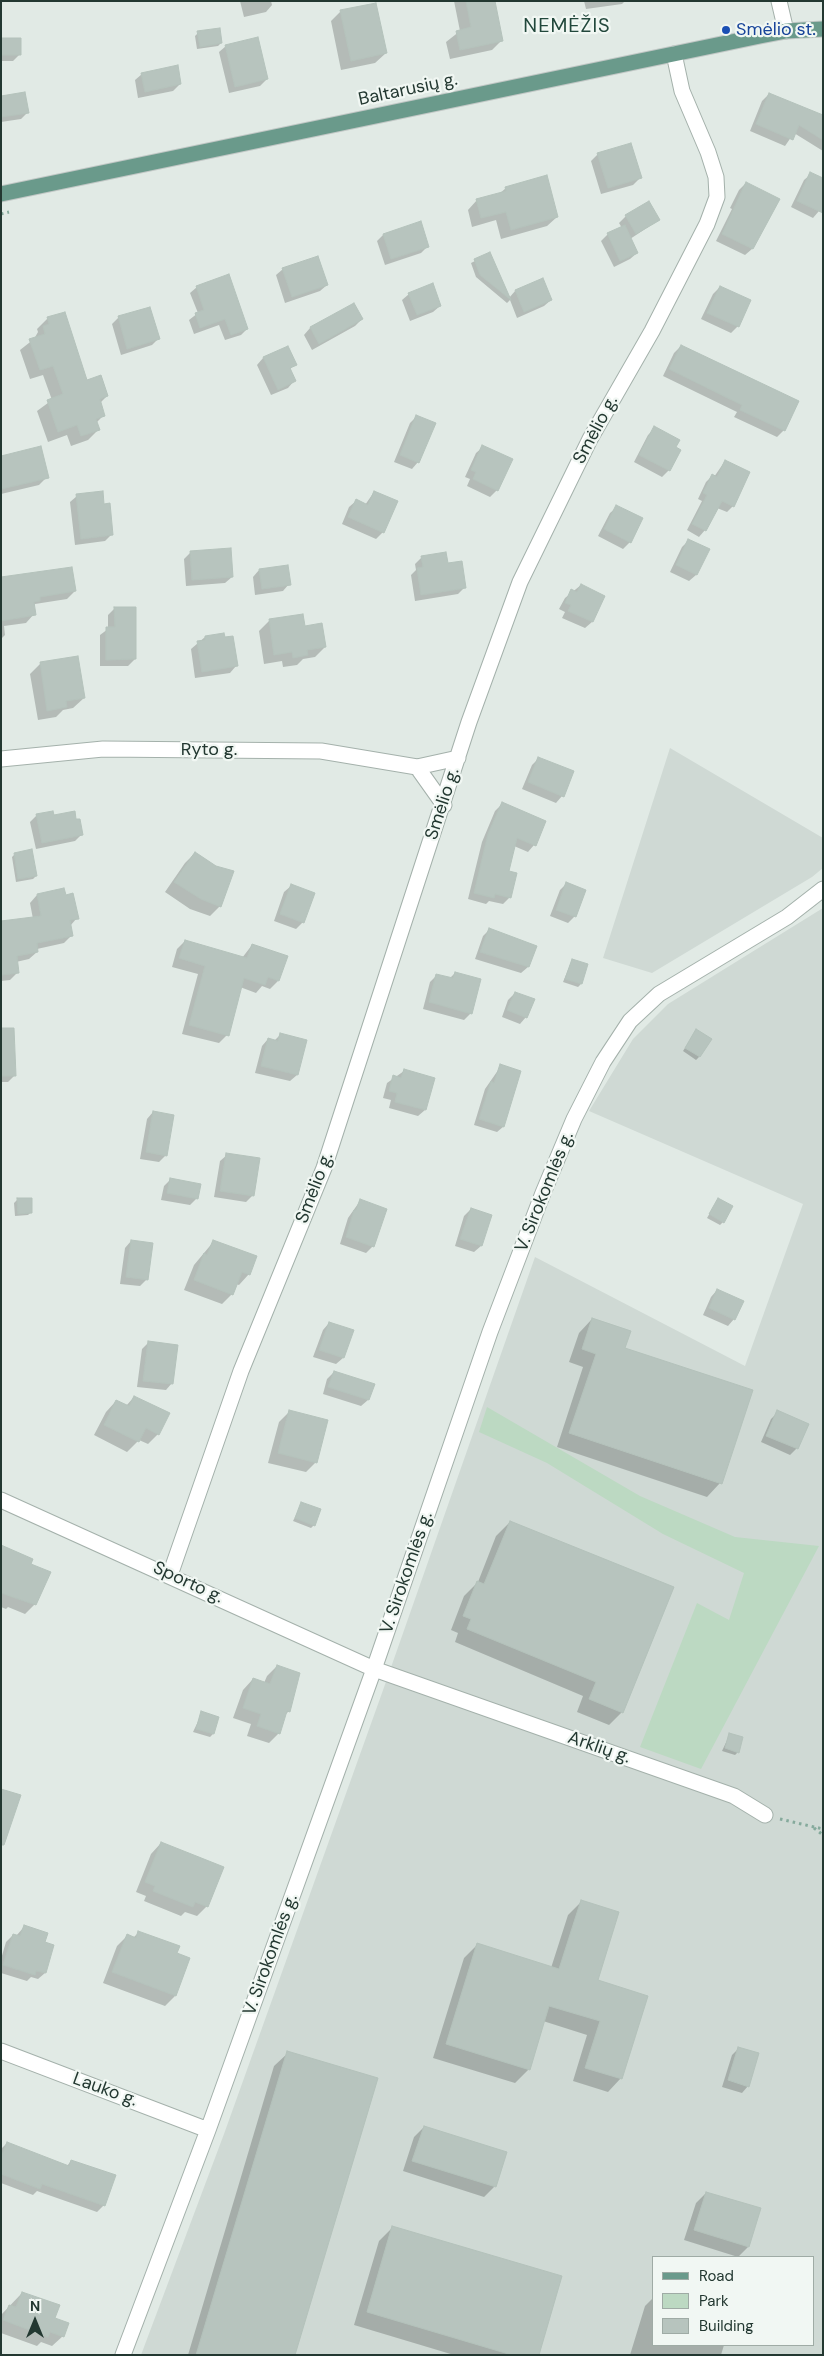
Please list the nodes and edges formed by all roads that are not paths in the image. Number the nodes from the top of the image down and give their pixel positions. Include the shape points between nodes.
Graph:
1 (779, 1) edge
2 (823, 29) edge
3 (786, 31) junction
4 (674, 54) junction
5 (1, 194) edge
6 (458, 758) junction
7 (1, 760) edge
8 (417, 767) junction
9 (444, 805) junction
10 (823, 889) edge
11 (1, 1500) edge
12 (170, 1575) junction
13 (374, 1669) junction
14 (765, 1815) road end
15 (1, 2051) edge
16 (208, 2130) junction
17 (123, 2355) edge

1 - 3 street
2 - 3 main road, Baltarusių g.
3 - 4 main road, Baltarusių g.
4 - 5 main road, Baltarusių g.
4 - 6 street, Smėlio g. via 682,91 716,177 717,197 707,224 652,331 590,439 520,582
6 - 8 street, Ryto g.
6 - 9 street, Smėlio g.
7 - 8 street, Ryto g. via 103,749 321,751
8 - 9 street
9 - 12 street, Smėlio g. via 324,1168 240,1371
10 - 13 street, V. Sirokomlės g. via 787,916 658,994 630,1021 603,1062 574,1119 543,1193 490,1332
11 - 12 street, Sporto g.
12 - 13 street, Sporto g.
13 - 14 street, Arklių g. via 734,1796
13 - 16 street, V. Sirokomlės g.
15 - 16 street, Lauko g.
16 - 17 street, V. Sirokomlės g.

